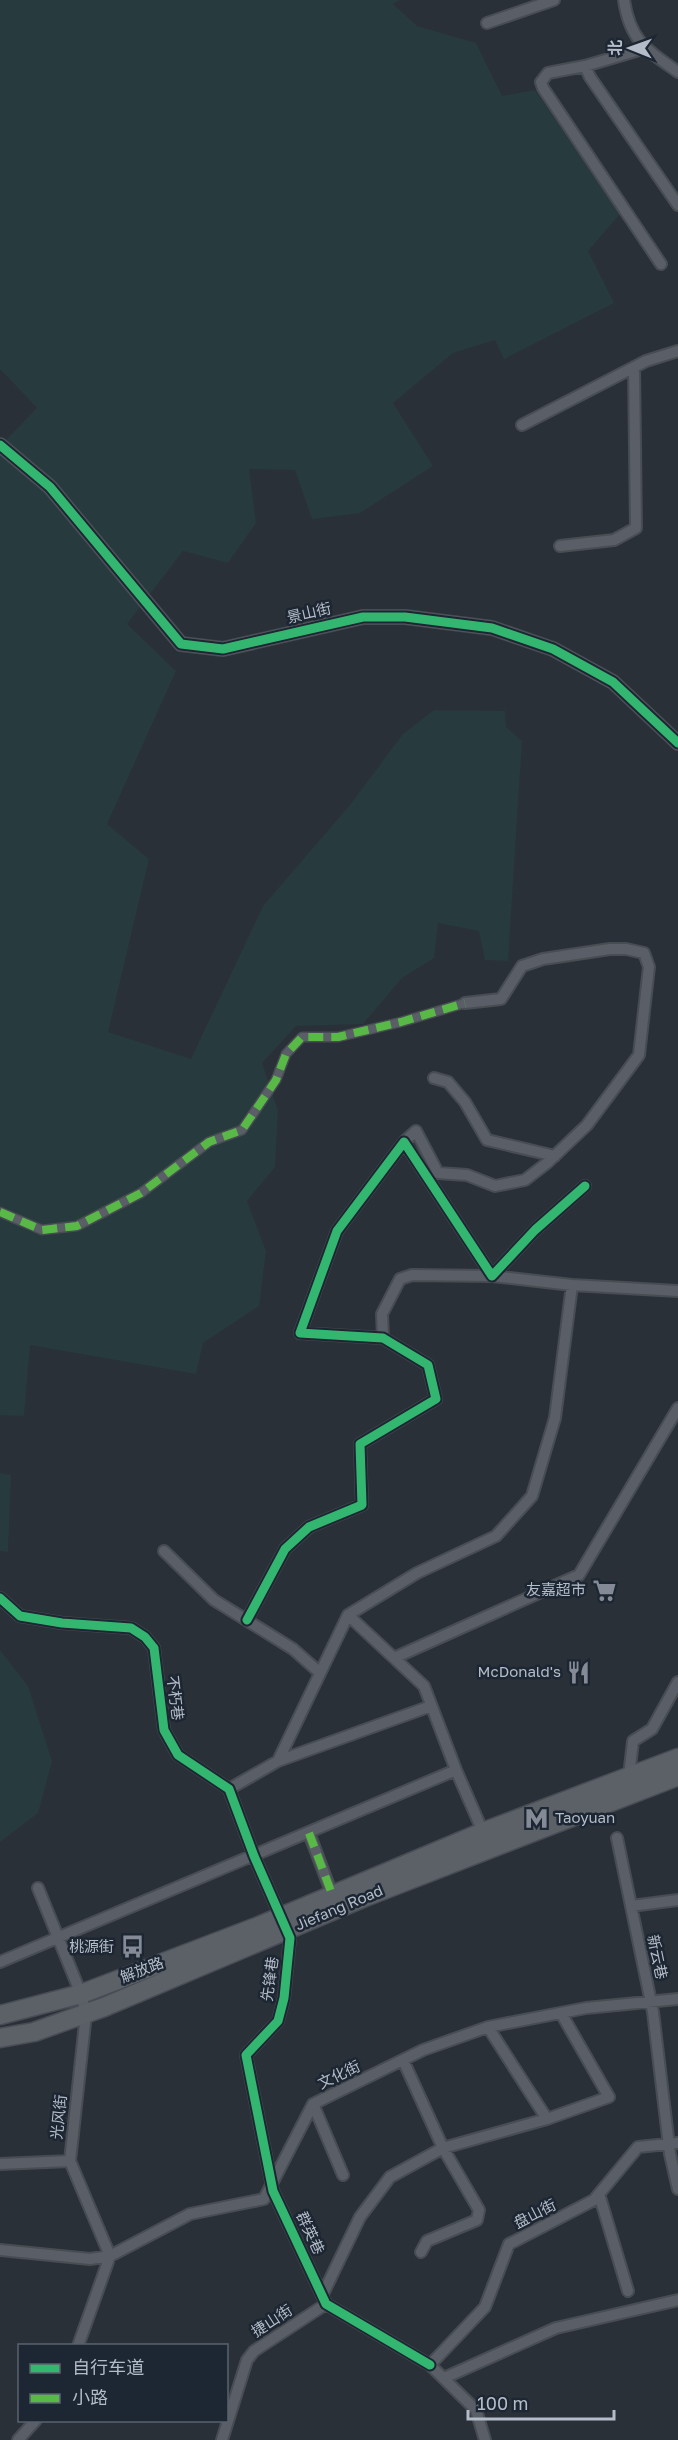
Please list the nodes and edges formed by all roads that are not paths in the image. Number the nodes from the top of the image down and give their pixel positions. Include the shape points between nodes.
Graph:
1 (554, 0) edge
2 (624, 0) edge
3 (487, 23) dead end
4 (642, 46) junction
5 (585, 66) junction
6 (678, 72) edge
7 (678, 204) edge
8 (661, 264) dead end
9 (678, 351) edge
10 (634, 367) junction
11 (522, 424) dead end
12 (0, 445) edge
13 (560, 546) dead end
14 (678, 744) edge
15 (465, 1003) joint
16 (434, 1078) dead end
17 (404, 1142) junction
18 (555, 1156) junction
19 (585, 1186) dead end
20 (0, 1212) edge
21 (492, 1276) junction
22 (572, 1286) junction
23 (678, 1291) edge
24 (383, 1338) junction
25 (678, 1408) edge
26 (164, 1551) dead end
27 (0, 1598) edge
28 (348, 1615) junction
29 (247, 1620) junction
30 (394, 1658) junction
31 (319, 1672) junction
32 (678, 1682) edge
33 (431, 1706) junction
34 (678, 1758) edge
35 (278, 1761) junction
36 (456, 1770) junction
37 (629, 1776) junction
38 (678, 1776) edge
39 (229, 1789) junction
40 (483, 1832) junction
41 (309, 1833) junction
42 (617, 1838) dead end
43 (254, 1856) junction
44 (38, 1888) dead end
45 (333, 1894) junction
46 (678, 1900) edge
47 (631, 1906) junction
48 (284, 1924) junction
49 (58, 1938) junction
50 (0, 1962) edge
51 (81, 1994) junction
52 (678, 1999) edge
53 (651, 2002) junction
54 (561, 2013) junction
55 (86, 2014) junction
56 (0, 2015) edge
57 (488, 2027) junction
58 (0, 2038) edge
59 (246, 2055) joint
60 (403, 2060) junction
61 (314, 2104) junction
62 (547, 2119) junction
63 (674, 2143) edge
64 (443, 2148) junction
65 (70, 2162) junction
66 (0, 2164) edge
67 (343, 2175) dead end
68 (272, 2184) junction
69 (678, 2189) edge
70 (599, 2194) junction
71 (0, 2250) edge
72 (421, 2252) dead end
73 (110, 2256) junction
74 (628, 2291) dead end
75 (324, 2300) junction
76 (678, 2300) edge
77 (79, 2344) edge
78 (430, 2366) junction
79 (444, 2378) junction
80 (228, 2421) edge
81 (35, 2422) edge
82 (228, 2422) edge
83 (18, 2440) edge
84 (222, 2440) edge
85 (485, 2440) edge

1 - 3 street
2 - 4 street via 627,20
4 - 5 street
4 - 6 street
5 - 7 street
5 - 8 street via 548,74 541,82 543,88
9 - 10 street
10 - 11 street
10 - 13 street via 636,528 614,540
12 - 14 street, 景山街 via 50,487 181,644 223,649 363,617 405,617 492,628 553,649 613,682
15 - 18 street via 501,999 522,966 543,959 626,948 644,953 649,967 639,1055 587,1125
15 - 20 street via 338,1037 302,1037 286,1054 276,1080 242,1130 209,1142 141,1193 77,1226 42,1230
16 - 18 street via 448,1082 487,1140
17 - 18 street via 416,1131 438,1173 467,1175 495,1186 525,1180
17 - 21 street
17 - 24 street via 337,1232 300,1333
19 - 21 street via 535,1230
21 - 22 street
21 - 24 street via 412,1275 400,1279 382,1314
22 - 23 street
22 - 28 street via 555,1418 532,1496 496,1536 417,1573
24 - 29 street via 428,1365 436,1399 360,1444 362,1506 309,1527 285,1550
25 - 30 street via 579,1575
26 - 29 street via 214,1600
27 - 39 street, 不朽巷 via 20,1616 131,1628 144,1637 153,1648 164,1730 178,1755
28 - 30 street
28 - 31 street
29 - 31 street via 293,1649
30 - 33 street via 424,1686
31 - 35 street
32 - 37 street via 652,1729 633,1741
33 - 35 street
33 - 36 street
34 - 37 main road, Jiefang Road
35 - 39 street
36 - 40 street
36 - 41 street
37 - 40 main road, Jiefang Road
38 - 48 main road, Jiefang Road
39 - 43 street
40 - 45 main road, Jiefang Road
41 - 43 street
41 - 45 street
42 - 47 street, 新云巷
43 - 48 street
43 - 49 street
44 - 49 street, 光风街
45 - 48 main road, Jiefang Road
46 - 47 street
47 - 53 street, 新云巷
48 - 51 main road, 解放路
48 - 55 main road, Jiefang Road
48 - 59 street, 先锋巷 via 290,1938 278,2022
49 - 50 street
49 - 51 street, 光风街
51 - 55 street, 光风街
51 - 56 main road, 解放路
52 - 53 street, 文化街
53 - 54 street, 文化街
53 - 63 street, 新云巷
54 - 57 street, 文化街
54 - 62 street via 609,2097
55 - 58 main road, Jiefang Road
55 - 65 street, 光风街
57 - 60 street, 文化街
57 - 62 street
59 - 68 street, 群英巷
60 - 61 street, 文化街
60 - 64 street
61 - 67 street
61 - 68 street, 文化街
62 - 64 street
63 - 69 street, 新云巷
63 - 70 street, 盘山街 via 638,2147
64 - 72 street via 479,2210 477,2220 427,2241
64 - 75 street via 390,2177 360,2217
65 - 66 street
65 - 73 street, 光风街
68 - 73 street, 文化街 via 264,2199 190,2214
68 - 75 street, 群英巷
70 - 74 street
70 - 78 street, 盘山街 via 509,2244 485,2307
71 - 73 street, 文化街 via 90,2259
73 - 77 street
75 - 78 street
75 - 80 street, 捷山街 via 254,2351 247,2361
76 - 79 street via 556,2328
78 - 79 street
79 - 85 street via 476,2410
81 - 83 street
82 - 84 street, 捷山街

